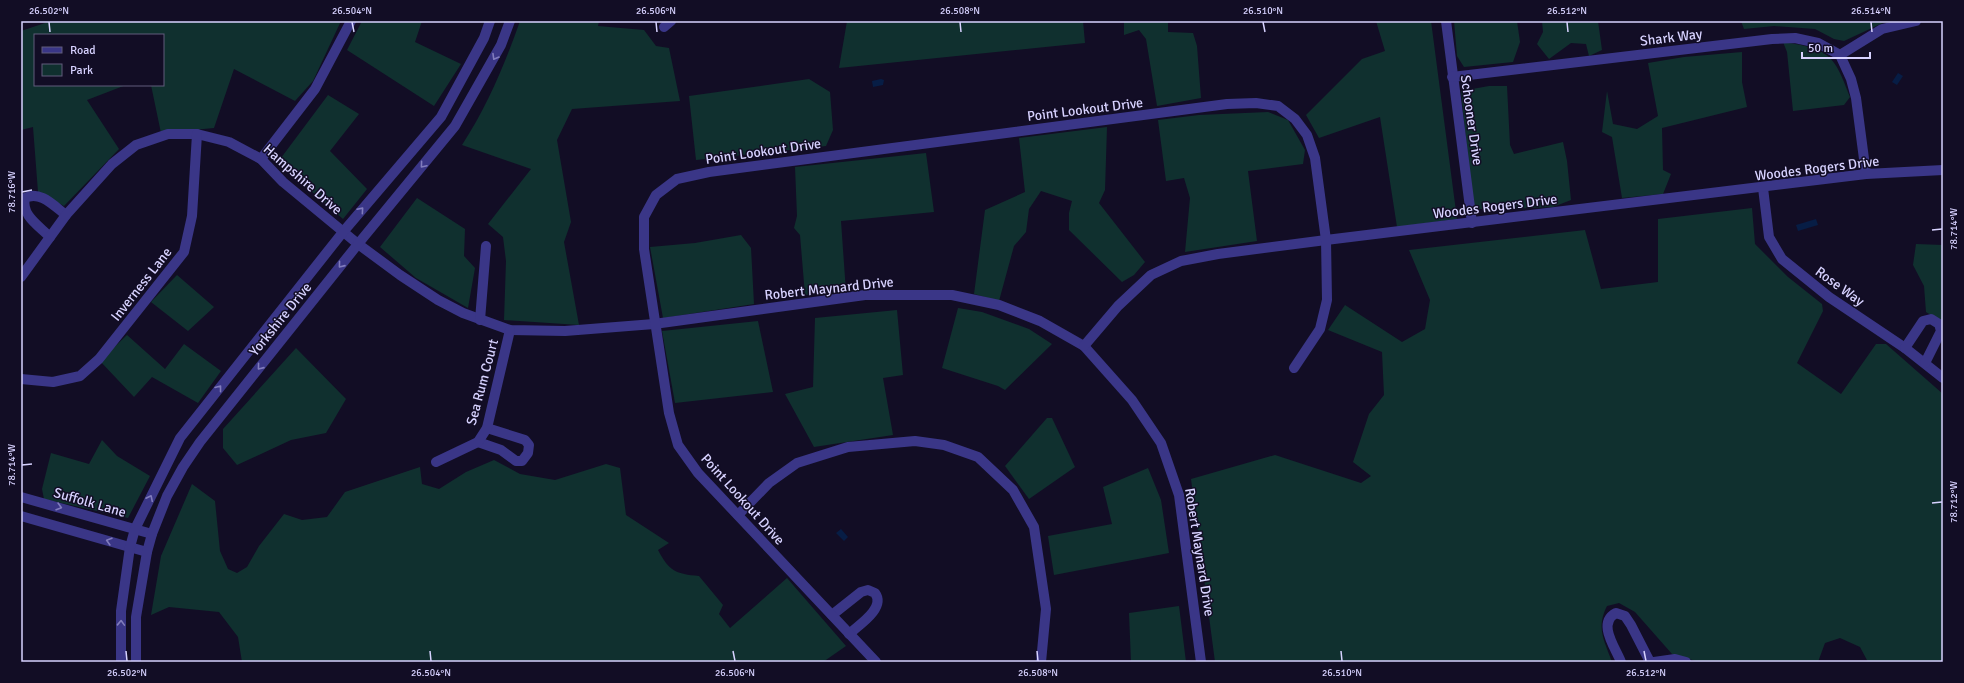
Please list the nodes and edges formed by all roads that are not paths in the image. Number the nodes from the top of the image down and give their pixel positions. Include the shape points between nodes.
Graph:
1 (351, 21) edge
2 (490, 21) edge
3 (510, 21) edge
4 (1446, 21) edge
5 (1916, 21) edge
6 (1840, 55) junction
7 (1452, 77) junction
8 (197, 134) junction
9 (262, 159) junction
10 (1943, 170) edge
11 (1866, 174) junction
12 (1763, 188) junction
13 (66, 215) junction
14 (1472, 222) junction
15 (343, 232) junction
16 (50, 237) junction
17 (1326, 240) junction
18 (358, 244) junction
19 (486, 246) dead end
20 (21, 277) edge
21 (480, 320) junction
22 (654, 324) junction
23 (510, 330) junction
24 (1084, 346) junction
25 (1905, 348) junction
26 (1925, 363) junction
27 (1294, 368) dead end
28 (1943, 378) edge
29 (21, 379) edge
30 (487, 428) junction
31 (478, 442) junction
32 (436, 462) dead end
33 (21, 497) edge
34 (21, 516) edge
35 (738, 516) junction
36 (135, 529) junction
37 (152, 534) junction
38 (130, 547) junction
39 (147, 552) junction
40 (832, 615) junction
41 (849, 634) junction
42 (121, 662) edge
43 (136, 662) edge
44 (876, 662) edge
45 (1041, 662) edge
46 (1201, 662) edge
47 (1621, 662) edge
48 (1650, 662) edge
49 (1654, 662) edge
50 (1686, 662) edge

1 - 9 street via 315,89
15 -> 2 street, Yorkshire Drive via 441,117 484,38
3 -> 18 street, Yorkshire Drive via 501,45 455,126
4 - 7 street, Schooner Drive
5 - 6 street via 1882,29
6 - 7 street, Shark Way via 1818,43 1795,38
6 - 11 street via 1856,98
7 - 14 street, Schooner Drive
8 - 9 street, Hampshire Drive via 229,142
8 - 13 street, Hampshire Drive via 168,134 136,145 112,164
8 - 29 street, Inverness Lane via 192,216 184,252 99,359 80,376 53,382
9 - 15 street, Hampshire Drive via 283,182
10 - 11 street, Woodes Rogers Drive
11 - 12 street, Woodes Rogers Drive
12 - 14 street, Woodes Rogers Drive
12 - 25 street, Rose Way via 1769,237 1782,259 1829,297
13 - 16 street, Hampshire Drive
13 - 16 street via 38,195 31,194 25,198 23,205 26,213
14 - 17 street, Woodes Rogers Drive
15 - 18 street, Robert Maynard Drive
36 -> 15 street, Yorkshire Drive via 180,438
16 - 20 street, Hampshire Drive
17 - 22 street, Point Lookout Drive via 1315,158 1307,135 1295,119 1278,106 1256,103 1227,104 709,172 677,179 656,195 644,217 644,249
17 - 24 street, Woodes Rogers Drive via 1181,261 1151,275 1118,306
17 - 27 street, Point Lookout Drive via 1327,300 1320,329
18 - 21 street, Robert Maynard Drive via 438,300
18 -> 37 street, Yorkshire Drive via 200,442 167,496
19 - 21 street
21 - 23 street, Robert Maynard Drive
22 - 23 street, Robert Maynard Drive via 565,331
22 - 24 street, Robert Maynard Drive via 865,295 952,294 999,305 1040,321
22 - 35 street, Point Lookout Drive via 669,413 678,445 698,473
23 - 30 street, Sea Rum Court
24 - 46 street, Robert Maynard Drive via 1132,400 1161,443 1179,495
25 - 26 street, Rose Way
25 - 26 street via 1923,321 1931,319 1938,324 1941,331
26 - 28 street, Rose Way
30 - 31 street, Sea Rum Court
30 - 31 street via 525,440 529,445 528,453 522,461 516,462 501,450
31 - 32 street, Sea Rum Court
33 -> 36 street, Suffolk Lane
38 -> 34 street
35 - 40 street, Point Lookout Drive
35 - 45 street via 769,483 797,463 848,447 914,441 944,445 978,457 1014,490 1034,527 1046,608
36 - 37 street, Suffolk Lane
36 - 38 street, Yorkshire Drive
37 - 39 street, Yorkshire Drive
38 - 39 street
42 -> 38 street, Yorkshire Drive via 121,611
39 - 43 street, Yorkshire Drive via 136,617
40 - 41 street, Point Lookout Drive
40 - 41 street via 865,591 875,593 877,607
41 - 44 street, Point Lookout Drive
47 - 48 street via 1607,630 1607,621 1616,614 1625,616
49 - 50 street via 1674,659

